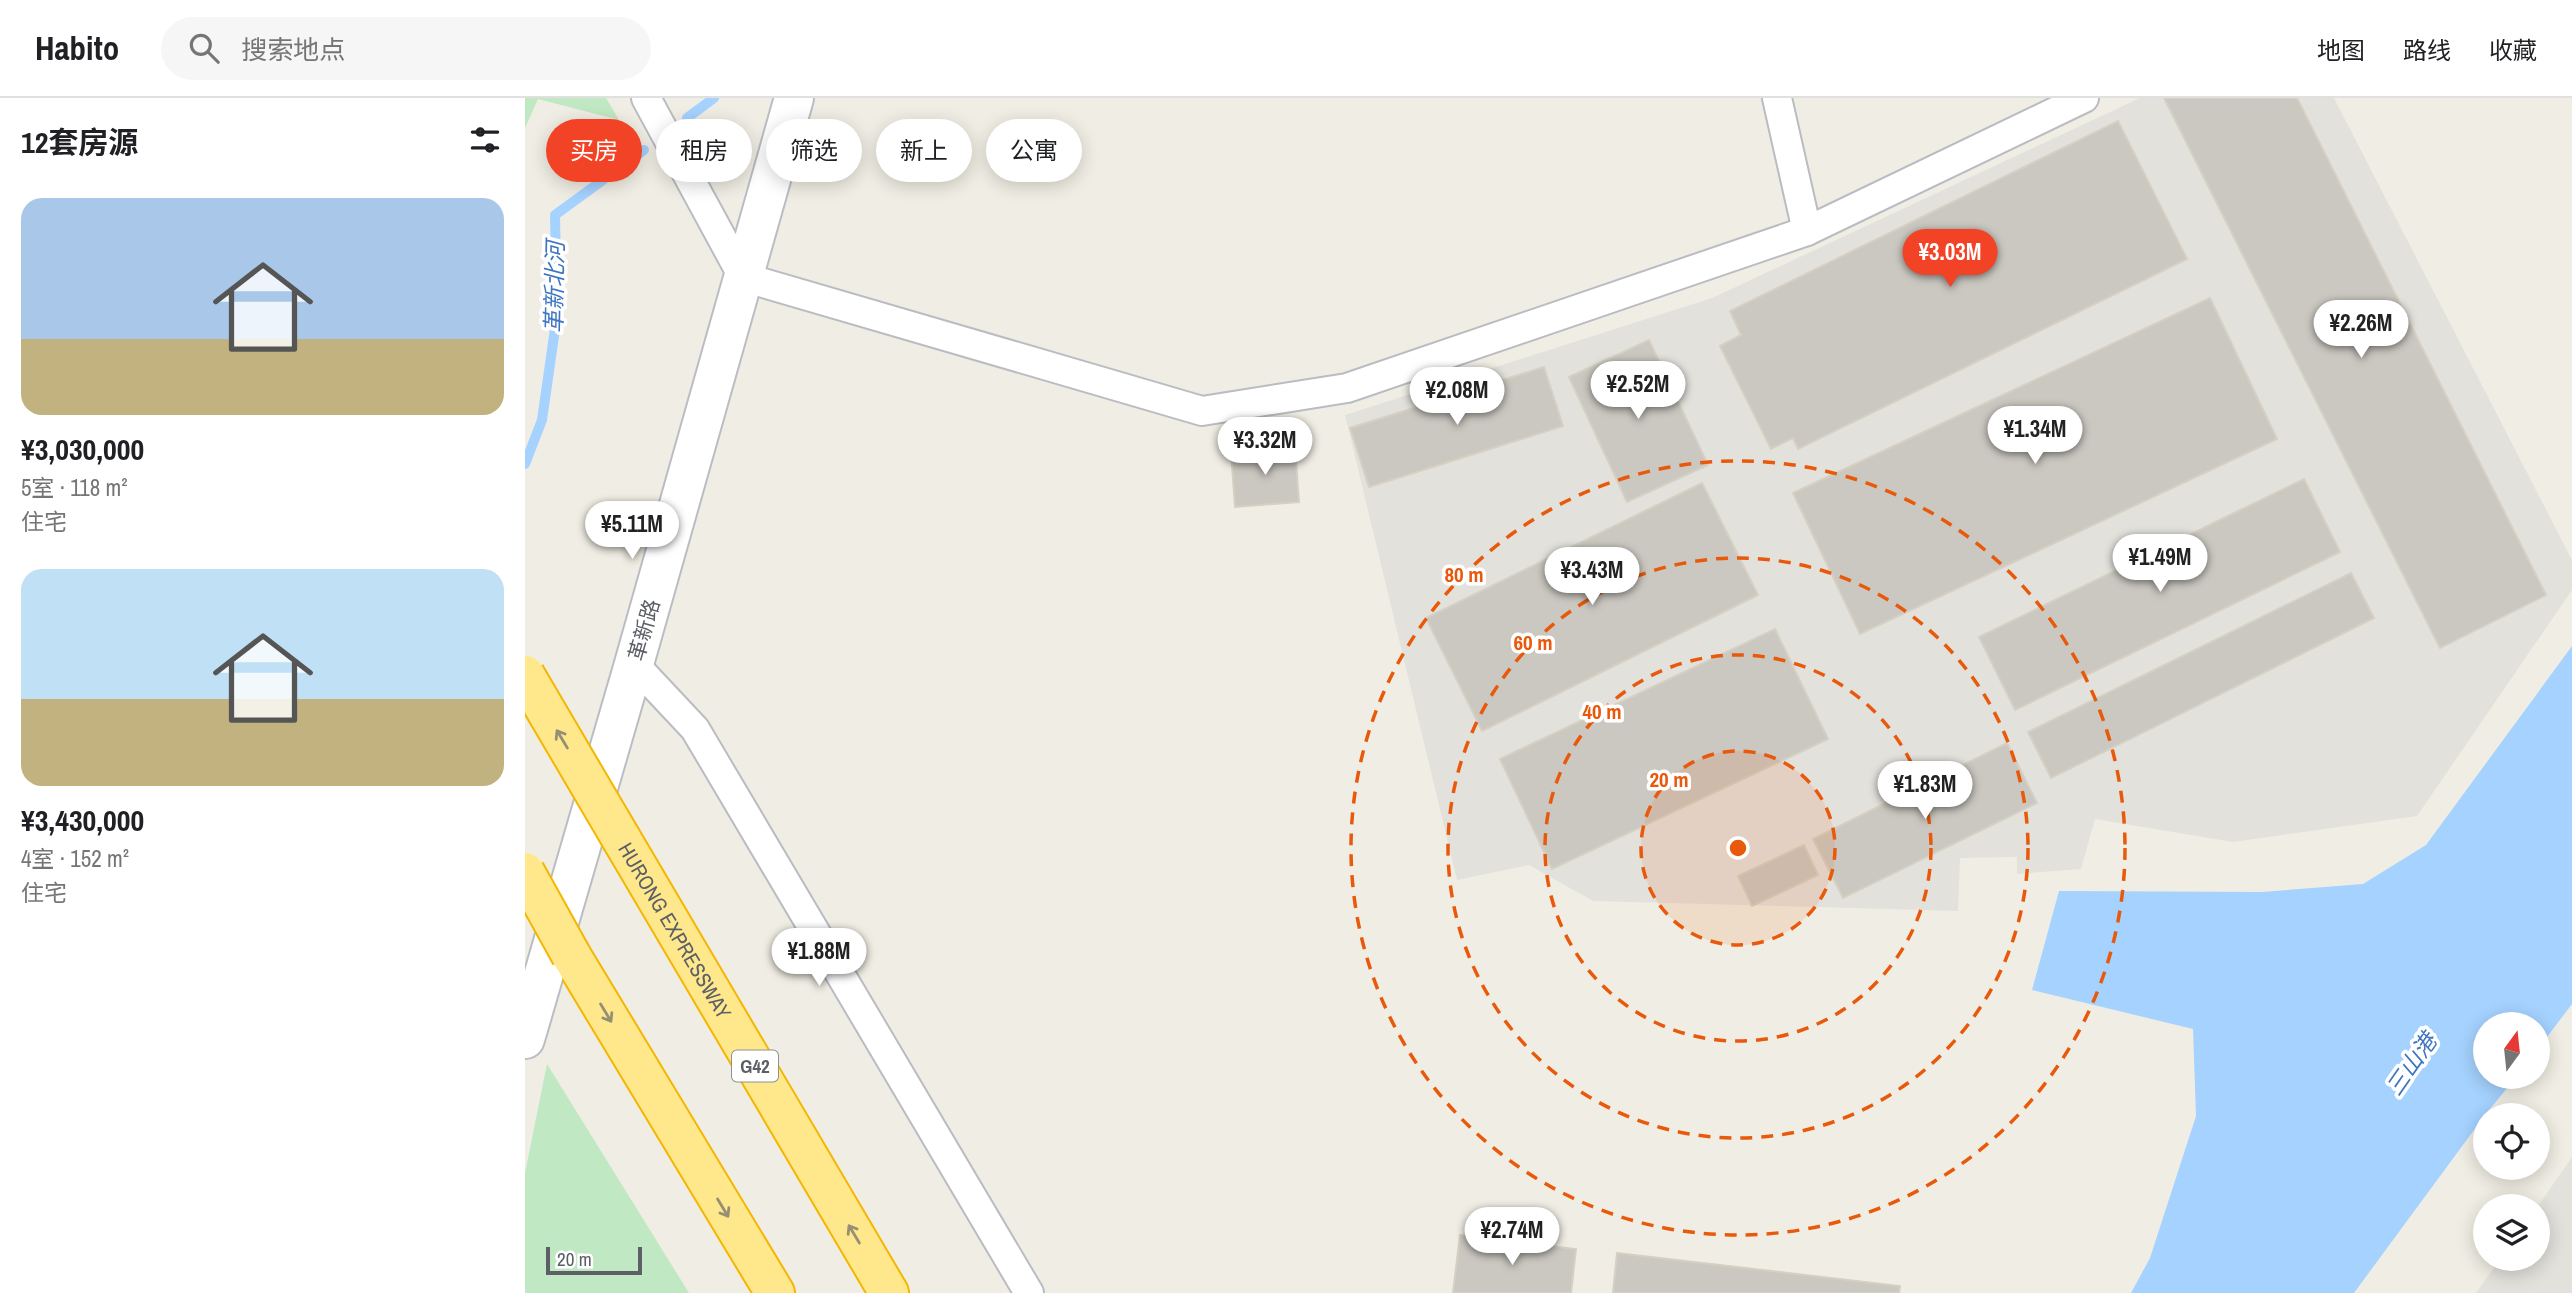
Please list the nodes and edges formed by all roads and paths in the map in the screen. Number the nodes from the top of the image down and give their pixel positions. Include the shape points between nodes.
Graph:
1 (646, 98) edge
2 (794, 98) edge
3 (1777, 98) edge
4 (2084, 98) edge
5 (1807, 231) junction
6 (743, 277) junction
7 (634, 664) junction
8 (525, 676) edge
9 (525, 872) edge
10 (525, 1039) edge
11 (775, 1293) edge
12 (889, 1293) edge
13 (1028, 1293) edge

1 - 6 street
2 - 6 street, 革新路
3 - 5 street
4 - 5 street
5 - 6 street via 1347,388 1202,411
6 - 7 street, 革新路
7 - 10 street, 革新路
7 - 13 street via 695,729
12 -> 8 highway, HURONG EXPRESSWAY / G42, bridge
9 -> 11 highway, bridge

